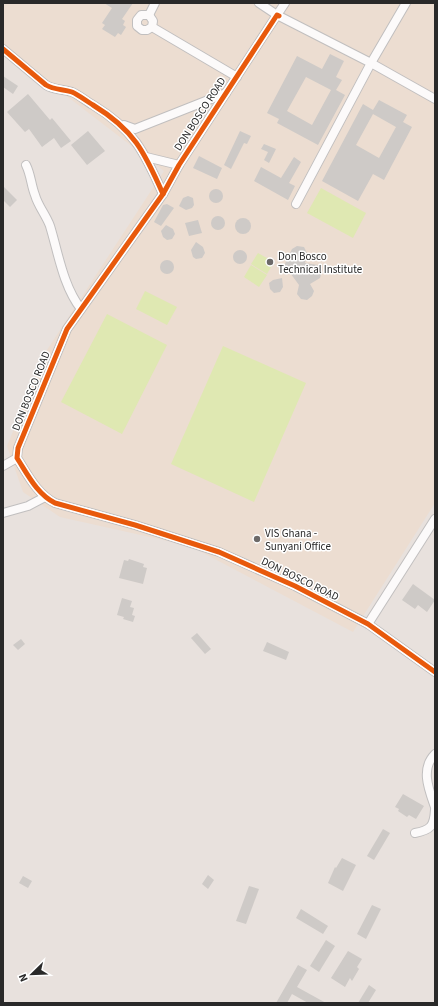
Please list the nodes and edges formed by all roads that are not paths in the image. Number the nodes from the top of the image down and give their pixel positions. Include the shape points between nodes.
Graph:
1 (155, 3) edge
2 (259, 3) edge
3 (285, 3) edge
4 (406, 3) edge
5 (149, 15) junction
6 (278, 15) junction
7 (152, 27) junction
8 (3, 49) edge
9 (371, 63) junction
10 (237, 76) junction
11 (226, 93) junction
12 (435, 99) edge
13 (120, 123) junction
14 (146, 157) junction
15 (179, 165) junction
16 (26, 166) dead end
17 (163, 194) junction
18 (296, 204) dead end
19 (82, 309) junction
20 (17, 458) junction
21 (3, 466) edge
22 (45, 497) junction
23 (3, 513) edge
24 (435, 519) edge
25 (368, 624) junction
26 (435, 672) edge
27 (435, 754) edge
28 (435, 809) edge
29 (415, 833) dead end

1 - 5 street
2 - 6 street
3 - 6 street, DON BOSCO ROAD
4 - 9 street
5 - 7 street via 153,21
5 - 7 street via 141,15 137,20 137,26 142,30
6 - 9 street
6 - 10 street, DON BOSCO ROAD
7 - 10 street
8 - 13 street via 52,89 72,92
9 - 12 street
9 - 18 street
10 - 11 street, DON BOSCO ROAD
11 - 13 street via 135,129
11 - 15 street, DON BOSCO ROAD
13 - 14 street
14 - 15 street
14 - 17 street
15 - 17 street, DON BOSCO ROAD
16 - 19 street via 31,176 34,195 47,218 75,301
17 - 19 street, DON BOSCO ROAD
19 - 20 street, DON BOSCO ROAD via 67,329 18,448
20 - 21 street
20 - 22 street, DON BOSCO ROAD
22 - 23 street via 28,506
22 - 25 street, DON BOSCO ROAD via 55,503 135,524 219,552 295,586
24 - 25 street
25 - 26 street, DON BOSCO ROAD
27 - 28 street via 428,764 426,777
28 - 29 street via 432,826 426,831

